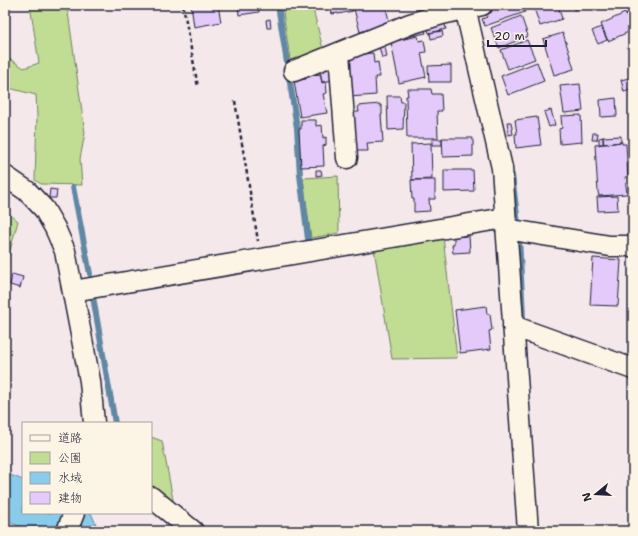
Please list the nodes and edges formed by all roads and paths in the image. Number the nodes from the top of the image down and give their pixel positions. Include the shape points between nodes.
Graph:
1 (183, 5) edge
2 (472, 6) edge
3 (339, 53) junction
4 (294, 71) dead end
5 (198, 87) dead end
6 (235, 102) dead end
7 (347, 158) dead end
8 (5, 176) edge
9 (506, 223) junction
10 (633, 246) edge
11 (261, 259) junction
12 (73, 291) junction
13 (512, 326) junction
14 (633, 369) edge
15 (94, 422) edge
16 (152, 498) edge
17 (74, 514) edge
18 (68, 531) edge
19 (193, 531) edge
20 (528, 531) edge

1 - 5 path
2 - 3 street via 410,24
2 - 9 street via 467,16 502,168
3 - 4 street
3 - 7 street
6 - 11 path
8 - 12 street via 27,191 44,209 65,251
9 - 10 street via 610,246
9 - 11 street
9 - 13 street
11 - 12 street
12 - 15 street via 90,381
13 - 14 street
13 - 20 street
16 - 19 street
17 - 18 street

